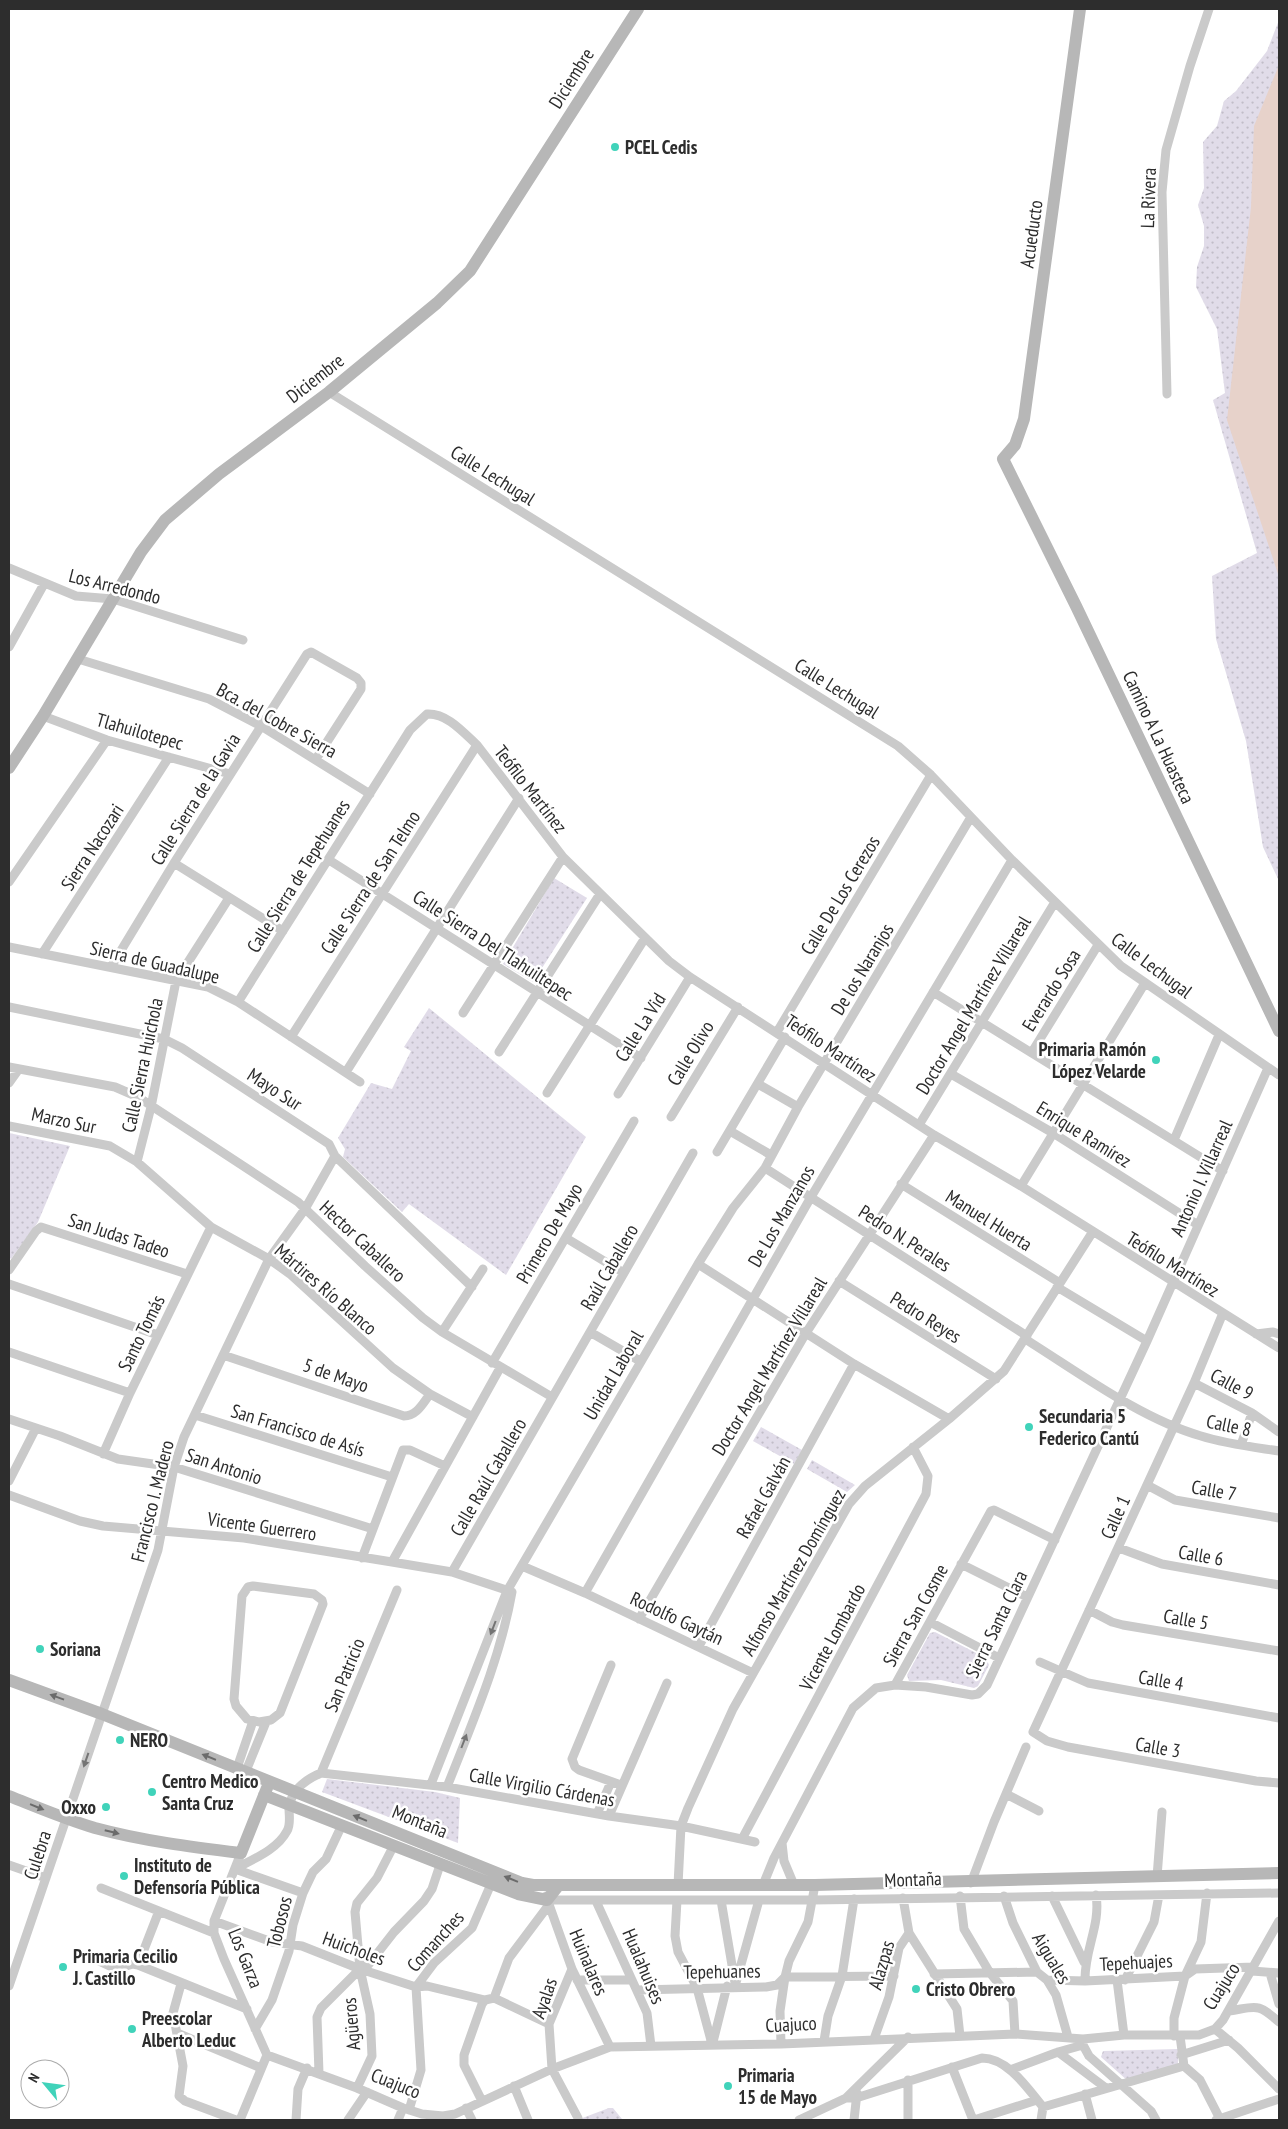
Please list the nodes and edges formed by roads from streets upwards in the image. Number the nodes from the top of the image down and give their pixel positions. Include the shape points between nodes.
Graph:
1 (638, 9) edge
2 (1080, 9) edge
3 (1209, 9) edge
4 (329, 392) junction
5 (1167, 394) dead end
6 (1003, 459) joint
7 (9, 568) edge
8 (44, 584) junction
9 (113, 599) junction
10 (243, 640) dead end
11 (9, 647) edge
12 (78, 659) junction
13 (43, 716) junction
14 (261, 726) junction
15 (107, 740) junction
16 (476, 746) junction
17 (169, 757) junction
18 (316, 759) junction
19 (9, 767) edge
20 (230, 774) junction
21 (931, 775) junction
22 (370, 794) junction
23 (519, 798) junction
24 (971, 817) junction
25 (563, 857) junction
26 (329, 860) junction
27 (1012, 860) junction
28 (174, 863) junction
29 (9, 882) edge
30 (382, 893) junction
31 (600, 894) junction
32 (229, 898) junction
33 (1055, 902) junction
34 (436, 928) junction
35 (283, 931) junction
36 (645, 938) junction
37 (1098, 945) junction
38 (9, 947) edge
39 (42, 954) junction
40 (494, 965) junction
41 (111, 967) junction
42 (690, 977) junction
43 (176, 981) junction
44 (1145, 983) junction
45 (537, 992) junction
46 (933, 992) junction
47 (238, 1002) junction
48 (9, 1007) edge
49 (738, 1007) junction
50 (463, 1012) dead end
51 (982, 1021) junction
52 (589, 1026) junction
53 (1279, 1031) edge
54 (781, 1034) junction
55 (1219, 1035) junction
56 (291, 1036) junction
57 (164, 1039) junction
58 (499, 1052) dead end
59 (1032, 1052) junction
60 (641, 1058) junction
61 (825, 1064) junction
62 (9, 1067) edge
63 (1268, 1068) junction
64 (19, 1069) junction
65 (346, 1072) junction
66 (951, 1074) junction
67 (1279, 1075) edge
68 (360, 1082) dead end
69 (9, 1083) edge
70 (758, 1084) junction
71 (1083, 1084) junction
72 (547, 1093) dead end
73 (618, 1094) dead end
74 (871, 1095) junction
75 (151, 1107) junction
76 (798, 1107) junction
77 (671, 1117) dead end
78 (634, 1120) dead end
79 (919, 1125) junction
80 (9, 1126) edge
81 (730, 1131) junction
82 (1052, 1133) junction
83 (934, 1135) junction
84 (1174, 1140) junction
85 (717, 1152) dead end
86 (693, 1153) dead end
87 (771, 1155) junction
88 (335, 1156) junction
89 (137, 1162) junction
90 (765, 1168) junction
91 (1223, 1170) junction
92 (901, 1184) junction
93 (1021, 1186) junction
94 (750, 1187) joint
95 (811, 1197) junction
96 (305, 1209) junction
97 (1198, 1225) junction
98 (211, 1227) junction
99 (1092, 1233) junction
100 (869, 1234) junction
101 (566, 1238) junction
102 (269, 1259) junction
103 (698, 1264) junction
104 (10, 1266) edge
105 (483, 1268) dead end
106 (624, 1273) junction
107 (187, 1274) junction
108 (839, 1281) junction
109 (1172, 1282) junction
110 (9, 1284) edge
111 (1058, 1285) junction
112 (472, 1287) junction
113 (752, 1298) junction
114 (1223, 1313) junction
115 (442, 1332) junction
116 (590, 1332) junction
117 (158, 1334) junction
118 (806, 1334) junction
119 (1256, 1334) junction
120 (1279, 1334) edge
121 (1026, 1338) junction
122 (1147, 1341) junction
123 (1279, 1348) edge
124 (9, 1352) edge
125 (223, 1355) junction
126 (640, 1361) junction
127 (854, 1364) junction
128 (496, 1365) junction
129 (996, 1379) junction
130 (1194, 1383) junction
131 (130, 1393) junction
132 (430, 1394) junction
133 (552, 1397) junction
134 (1120, 1398) junction
135 (1252, 1413) junction
136 (195, 1415) junction
137 (473, 1417) junction
138 (9, 1419) edge
139 (949, 1419) junction
140 (1173, 1426) junction
141 (36, 1428) junction
142 (1279, 1432) edge
143 (1241, 1445) junction
144 (913, 1447) junction
145 (1279, 1451) edge
146 (103, 1454) junction
147 (446, 1466) junction
148 (174, 1467) junction
149 (392, 1477) junction
150 (9, 1481) edge
151 (1147, 1485) junction
152 (1076, 1492) joint
153 (9, 1495) edge
154 (1279, 1518) edge
155 (373, 1529) junction
156 (162, 1530) junction
157 (1055, 1540) junction
158 (1118, 1548) junction
159 (362, 1558) junction
160 (392, 1562) junction
161 (961, 1564) junction
162 (522, 1566) junction
163 (452, 1572) junction
164 (1279, 1585) edge
165 (510, 1589) junction
166 (397, 1590) dead end
167 (585, 1593) junction
168 (1028, 1597) junction
169 (1089, 1610) junction
170 (639, 1619) junction
171 (930, 1622) junction
172 (699, 1646) junction
173 (1279, 1651) edge
174 (999, 1658) junction
175 (1040, 1662) dead end
176 (611, 1665) dead end
177 (1060, 1670) junction
178 (753, 1673) junction
179 (9, 1680) edge
180 (666, 1683) dead end
181 (895, 1685) junction
182 (102, 1714) junction
183 (1279, 1718) edge
184 (253, 1721) junction
185 (266, 1722) junction
186 (1033, 1732) joint
187 (1026, 1748) dead end
188 (241, 1769) junction
189 (321, 1772) junction
190 (270, 1781) junction
191 (611, 1782) junction
192 (1279, 1783) edge
193 (431, 1784) junction
194 (621, 1785) junction
195 (447, 1787) junction
196 (296, 1791) junction
197 (1006, 1794) junction
198 (264, 1795) junction
199 (9, 1796) edge
200 (289, 1805) junction
201 (338, 1809) junction
202 (1039, 1812) dead end
203 (1162, 1812) dead end
204 (597, 1814) junction
205 (609, 1816) junction
206 (66, 1819) junction
207 (336, 1825) junction
208 (681, 1826) junction
209 (742, 1839) junction
210 (755, 1842) dead end
211 (782, 1843) junction
212 (393, 1847) junction
213 (241, 1853) junction
214 (9, 1865) edge
215 (440, 1865) junction
216 (235, 1869) junction
217 (1279, 1873) edge
218 (1157, 1877) junction
219 (46, 1878) junction
220 (939, 1883) junction
221 (971, 1883) junction
222 (490, 1884) junction
223 (794, 1884) junction
224 (678, 1885) junction
225 (763, 1885) junction
226 (815, 1885) junction
227 (558, 1886) junction
228 (544, 1887) junction
229 (100, 1888) dead end
230 (303, 1893) junction
231 (1207, 1893) junction
232 (1279, 1893) edge
233 (1096, 1895) junction
234 (1159, 1895) junction
235 (960, 1896) junction
236 (1004, 1896) junction
237 (1052, 1896) junction
238 (939, 1897) junction
239 (903, 1898) junction
240 (854, 1899) junction
241 (678, 1900) junction
242 (721, 1900) junction
243 (759, 1900) junction
244 (813, 1900) junction
245 (596, 1901) junction
246 (548, 1903) junction
247 (159, 1911) junction
248 (214, 1921) junction
249 (1279, 1921) edge
250 (214, 1933) junction
251 (908, 1933) junction
252 (291, 1946) junction
253 (88, 1956) dead end
254 (1084, 1962) junction
255 (138, 1965) junction
256 (12, 1968) edge
257 (360, 1969) junction
258 (572, 1969) junction
259 (1253, 1969) junction
260 (1037, 1972) junction
261 (990, 1973) junction
262 (1275, 1973) edge
263 (934, 1974) junction
264 (842, 1976) junction
265 (894, 1976) junction
266 (1185, 1976) junction
267 (785, 1977) junction
268 (577, 1980) junction
269 (632, 1980) junction
270 (1047, 1980) junction
271 (1121, 1980) junction
272 (1085, 1981) junction
273 (181, 1984) junction
274 (9, 1986) edge
275 (731, 1986) junction
276 (416, 1987) junction
277 (697, 1988) junction
278 (637, 1990) junction
279 (489, 1999) junction
280 (1279, 2004) edge
281 (247, 2009) junction
282 (1229, 2011) junction
283 (1279, 2022) edge
284 (549, 2024) junction
285 (255, 2029) junction
286 (1215, 2029) junction
287 (177, 2033) junction
288 (1015, 2034) junction
289 (960, 2036) junction
290 (1124, 2036) junction
291 (1177, 2036) junction
292 (908, 2037) junction
293 (1068, 2037) junction
294 (874, 2039) junction
295 (1229, 2040) junction
296 (824, 2041) junction
297 (1083, 2042) junction
298 (712, 2044) junction
299 (781, 2044) junction
300 (651, 2046) junction
301 (610, 2047) junction
302 (1058, 2052) junction
303 (267, 2055) junction
304 (1181, 2055) junction
305 (1184, 2066) junction
306 (952, 2067) junction
307 (261, 2068) junction
308 (307, 2068) junction
309 (552, 2069) junction
310 (1010, 2070) junction
311 (319, 2073) junction
312 (908, 2080) junction
313 (860, 2084) junction
314 (1119, 2085) junction
315 (514, 2086) junction
316 (357, 2088) junction
317 (1106, 2088) junction
318 (1279, 2089) edge
319 (366, 2092) junction
320 (1085, 2094) junction
321 (846, 2098) junction
322 (856, 2098) junction
323 (1279, 2099) edge
324 (1037, 2100) junction
325 (482, 2101) junction
326 (1043, 2107) junction
327 (466, 2108) junction
328 (406, 2109) junction
329 (436, 2118) edge
330 (578, 2118) dead end
331 (1218, 2119) edge
332 (236, 2120) edge
333 (240, 2120) edge
334 (296, 2120) edge
335 (348, 2120) edge
336 (398, 2120) edge
337 (472, 2120) edge
338 (528, 2120) edge
339 (799, 2120) edge
340 (854, 2120) edge
341 (908, 2120) edge
342 (973, 2120) edge
343 (1042, 2120) edge
344 (1092, 2120) edge
345 (1156, 2120) edge

1 - 4 street, Diciembre via 470,271 437,303
2 - 6 street, Acueducto via 1024,419 1015,445
3 - 5 street, La Rivera via 1166,150 1162,192
4 - 9 street, Diciembre via 219,474 165,520
4 - 21 street, Calle Lechugal via 874,730
6 - 53 street, Camino A La Huasteca
7 - 8 street, Los Arredondo
8 - 9 street, Los Arredondo via 76,596
8 - 11 street
9 - 10 street, Los Arredondo
9 - 12 street, Diciembre
12 - 13 street, Diciembre
12 - 14 street, Bca. del Cobre Sierra via 209,699
13 - 15 street, Tlahuilotepec
13 - 19 street, Diciembre
14 - 18 street, Bca. del Cobre Sierra
14 - 18 street, Calle Sierra de la Gavia via 306,654 311,652 358,678 361,689
14 - 20 street, Calle Sierra de la Gavia
15 - 17 street, Tlahuilotepec
15 - 29 street
16 - 22 street, Teófilo Martínez via 446,719 427,714 410,730
16 - 23 street, Teófilo Martínez
16 - 30 street, Calle Sierra de San Telmo
17 - 20 street, Tlahuilotepec
17 - 39 street, Sierra Nacozari
18 - 22 street, Bca. del Cobre Sierra
20 - 28 street, Calle Sierra de la Gavia
21 - 24 street, Calle Lechugal
21 - 54 street, Calle De Los Cerezos
22 - 26 street, Calle Sierra de Tepehuanes
23 - 25 street, Teófilo Martínez
23 - 34 street
24 - 27 street, Calle Lechugal
24 - 61 street, De los Naranjos
25 - 31 street, Teófilo Martínez
25 - 40 street
26 - 30 street, Calle Sierra Del Tlahuiltepec
26 - 35 street, Calle Sierra de Tepehuanes
27 - 33 street, Calle Lechugal
27 - 46 street, De Los Manzanos
28 - 32 street
28 - 41 street, Calle Sierra de la Gavia
30 - 34 street, Calle Sierra Del Tlahuiltepec
30 - 56 street, Calle Sierra de San Telmo
31 - 36 street, Teófilo Martínez
31 - 45 street
32 - 35 street
32 - 43 street, Calle Sierra Huichola
33 - 37 street, Calle Lechugal
33 - 51 street, Doctor Angel Martínez Villareal
34 - 40 street, Calle Sierra Del Tlahuiltepec
34 - 65 street
35 - 47 street, Calle Sierra de Tepehuanes
36 - 42 street, Teófilo Martínez
36 - 52 street
37 - 44 street, Calle Lechugal
37 - 59 street, Everardo Sosa
38 - 39 street, Sierra de Guadalupe
39 - 41 street, Sierra de Guadalupe
40 - 45 street, Calle Sierra Del Tlahuiltepec
40 - 50 street
41 - 43 street, Sierra de Guadalupe
42 - 49 street, Teófilo Martínez
42 - 60 street, Calle La Vid
43 - 47 street, Sierra de Guadalupe via 208,986
43 - 57 street, Calle Sierra Huichola
44 - 55 street, Calle Lechugal
44 - 71 street
45 - 52 street, Calle Sierra Del Tlahuiltepec
45 - 58 street
46 - 51 street
46 - 74 street, De Los Manzanos
47 - 56 street, Sierra de Guadalupe
48 - 57 street, Mayo Sur
49 - 54 street, Teófilo Martínez
49 - 77 street, Calle Olivo
51 - 59 street
51 - 66 street, Doctor Angel Martínez Villareal
52 - 60 street, Calle Sierra Del Tlahuiltepec
52 - 72 street
54 - 61 street, Teófilo Martínez
54 - 70 street, Calle De Los Cerezos
55 - 63 street, Calle Lechugal
55 - 84 street
56 - 65 street, Sierra de Guadalupe
57 - 75 street, Calle Sierra Huichola
57 - 88 street, Mayo Sur via 329,1144
59 - 71 street
60 - 73 street, Calle La Vid
61 - 74 street, Teófilo Martínez
61 - 76 street, De los Naranjos
62 - 64 street, Hector Caballero
63 - 67 street, Calle Lechugal
63 - 91 street, Antonio I. Villarreal
64 - 69 street
64 - 75 street, Hector Caballero via 115,1087
65 - 68 street, Sierra de Guadalupe
66 - 79 street, Doctor Angel Martínez Villareal
66 - 82 street, Enrique Ramírez
70 - 76 street
70 - 81 street, Calle De Los Cerezos
71 - 82 street
71 - 84 street
74 - 79 street, Teófilo Martínez
74 - 95 street, De Los Manzanos
75 - 89 street, Calle Sierra Huichola
75 - 96 street, Hector Caballero
76 - 87 street, De los Naranjos
78 - 101 street, Primero De Mayo
79 - 83 street, Teófilo Martínez
80 - 89 street, Marzo Sur via 110,1146
81 - 85 street, Calle De Los Cerezos
81 - 87 street
82 - 93 street
82 - 97 street, Enrique Ramírez
83 - 92 street, Doctor Angel Martínez Villareal
83 - 93 street, Teófilo Martínez
84 - 91 street
86 - 106 street, Raúl Caballero
87 - 90 street, De los Naranjos
88 - 96 street, Francisco I. Madero
88 - 112 street, Mayo Sur
89 - 98 street, Mártires Río Blanco
90 - 94 street, De los Naranjos
90 - 95 street, Pedro N. Perales
91 - 97 street, Antonio I. Villarreal
92 - 100 street, Doctor Angel Martínez Villareal
92 - 111 street, Manuel Huerta
93 - 99 street, Teófilo Martínez
94 - 103 street, Unidad Laboral
95 - 100 street, Pedro N. Perales
95 - 113 street, De Los Manzanos
96 - 102 street, Francisco I. Madero
96 - 115 street, Hector Caballero via 401,1299
97 - 109 street, Antonio I. Villarreal
98 - 102 street, Mártires Río Blanco
98 - 107 street, Santo Tomás
99 - 109 street, Teófilo Martínez
99 - 111 street, Alfonso Martínez Domínguez
100 - 108 street, Doctor Angel Martínez Villareal
100 - 121 street, Pedro N. Perales
101 - 106 street
101 - 128 street, Primero De Mayo
102 - 125 street, Francisco I. Madero
102 - 132 street, Mártires Río Blanco via 314,1295 383,1360
103 - 113 street
103 - 126 street, Unidad Laboral
104 - 107 street, San Judas Tadeo via 41,1228
105 - 112 street
106 - 116 street, Raúl Caballero
107 - 117 street, Santo Tomás
108 - 118 street, Doctor Angel Martínez Villareal
108 - 129 street, Pedro Reyes
109 - 114 street, Teófilo Martínez
109 - 122 street, Antonio I. Villarreal
110 - 117 street
111 - 121 street, Alfonso Martínez Domínguez
111 - 122 street, Manuel Huerta
112 - 115 street
113 - 118 street
113 - 167 street, De Los Manzanos
114 - 119 street, Teófilo Martínez
114 - 130 street, Calle 1
115 - 128 street, Hector Caballero
116 - 126 street
116 - 133 street, Raúl Caballero
117 - 131 street, Santo Tomás
118 - 127 street
118 - 170 street, Doctor Angel Martínez Villareal
119 - 120 street
119 - 123 street, Teófilo Martínez
121 - 129 street, Alfonso Martínez Domínguez
121 - 134 street, Pedro N. Perales
122 - 134 street, Antonio I. Villarreal
124 - 131 street
125 - 132 street, 5 de Mayo via 404,1416 418,1410
125 - 136 street, Francisco I. Madero
126 - 162 street, Unidad Laboral
127 - 139 street
127 - 172 street, Rafael Galván
128 - 133 street, Hector Caballero
128 - 137 street, Primero De Mayo
129 - 139 street, Alfonso Martínez Domínguez
130 - 135 street, Calle 9
130 - 140 street, Calle 1
131 - 146 street, Santo Tomás
132 - 137 street, Mártires Río Blanco
133 - 163 street, Calle Raúl Caballero
134 - 140 street, Pedro N. Perales
134 - 152 street, Antonio I. Villarreal
135 - 142 street, Calle 9
135 - 143 street
136 - 148 street, Francisco I. Madero
136 - 149 street, San Francisco de Asís
137 - 147 street, Primero De Mayo
138 - 141 street, San Antonio
139 - 144 street, Alfonso Martínez Domínguez
140 - 143 street, Calle 8
140 - 151 street, Calle 1
141 - 146 street, San Antonio
141 - 150 street
143 - 145 street, Calle 8
144 - 178 street, Alfonso Martínez Domínguez via 865,1486 849,1504
144 - 209 street, Vicente Lombardo via 928,1476 926,1494
146 - 148 street, San Antonio via 131,1462
147 - 149 street via 406,1450 400,1455
147 - 160 street, Primero De Mayo
148 - 155 street, San Antonio
148 - 156 street, Francisco I. Madero
149 - 155 street
151 - 154 street, Calle 7 via 1175,1500
151 - 158 street, Calle 1
152 - 157 street, Sierra Santa Clara
153 - 156 street, Vicente Guerrero via 80,1521
155 - 159 street
156 - 159 street, Vicente Guerrero via 244,1538
156 - 182 street, Francisco I. Madero
157 - 161 street, Sierra San Cosme via 994,1510
157 - 168 street, Sierra Santa Clara
158 - 164 street, Calle 6 via 1162,1564
158 - 169 street, Calle 1
159 - 160 street, Vicente Guerrero
160 - 163 street, Vicente Guerrero
161 - 168 street
161 - 171 street, Sierra San Cosme
162 - 165 street, Unidad Laboral
162 - 167 street, Rodolfo Gaytán
163 - 165 street, Vicente Guerrero
165 -> 193 street, Unidad Laboral
195 -> 165 street, Unidad Laboral via 490,1678 503,1636
166 - 189 street, San Patricio
167 - 170 street, Rodolfo Gaytán
168 - 174 street, Sierra Santa Clara
169 - 173 street, Calle 5 via 1123,1625
169 - 177 street, Calle 1
170 - 172 street, Rodolfo Gaytán
171 - 174 street
171 - 181 street, Sierra San Cosme
172 - 178 street, Rodolfo Gaytán
174 - 181 street, Sierra Santa Clara via 987,1685 978,1694
175 - 177 street, Calle 4
176 - 191 street via 572,1759 579,1770
177 - 183 street, Calle 4 via 1110,1688
177 - 186 street, Calle 1
178 - 208 street, Alfonso Martínez Domínguez
182 -> 179 street, Montaña
180 - 194 street
181 - 211 street, Sierra San Cosme via 876,1688 854,1708
188 -> 182 street, Montaña
182 -> 206 street, Francisco I. Madero
184 - 185 street
184 - 185 street via 238,1710 234,1699 242,1596 248,1587 253,1586 314,1594 322,1600 322,1610 280,1713
184 - 188 street
185 - 188 street
186 - 192 street, Calle 3 via 1068,1747
187 - 197 street
188 - 190 street, Montaña
189 - 193 street, Calle Virgilio Cárdenas
189 - 196 street
190 - 196 street, Montaña
190 - 198 street, Los Garza
191 - 194 street
191 - 204 street
193 - 195 street, Calle Virgilio Cárdenas
194 - 205 street
195 - 204 street, Calle Virgilio Cárdenas
196 - 200 street
196 - 201 street, Montaña
197 - 202 street
197 - 221 street
198 - 200 street, Montaña
198 - 213 street, Los Garza
199 -> 206 street
200 - 207 street, Montaña
200 - 216 street via 289,1829 280,1841
201 - 207 street
228 -> 201 street, Montaña via 522,1883
203 - 218 street
204 - 205 street, Calle Virgilio Cárdenas
205 - 208 street, Calle Virgilio Cárdenas
206 -> 213 street via 129,1836
206 - 219 street, Culebra
207 - 212 street, Montaña
207 - 230 street, Tobosos via 326,1860 313,1872
208 - 209 street, Calle Virgilio Cárdenas
208 - 224 street, Alfonso Martínez Domínguez
209 - 210 street, Calle Virgilio Cárdenas
211 - 223 street via 784,1861
211 - 225 street, Sierra San Cosme
212 - 215 street, Montaña
212 - 257 street via 377,1878 357,1903
213 - 216 street, Los Garza
214 - 219 street
215 - 222 street, Montaña
215 - 257 street, Agüeros via 424,1901 369,1964
216 - 230 street
216 - 248 street, Los Garza
217 - 218 street, Montaña
218 - 221 street, Montaña
219 - 256 street, Culebra
220 - 221 street, Montaña
220 - 226 street, Montaña
220 - 238 street
222 - 246 street, Montaña
222 - 276 street, Comanches via 472,1928 434,1963
223 - 225 street, Montaña
223 - 226 street, Montaña
224 - 225 street, Montaña
224 - 227 street, Montaña
226 - 244 street
227 - 228 street, Montaña
227 - 246 street
228 - 246 street, Huinalares
229 - 247 street
230 - 252 street, Tobosos via 293,1924
231 - 232 street, Montaña
231 - 234 street, Montaña
231 - 266 street via 1202,1942
233 - 234 street, Montaña
233 - 237 street, Montaña
233 - 254 street via 1097,1919
234 - 271 street via 1154,1922
235 - 236 street, Montaña
235 - 238 street, Montaña
235 - 261 street via 964,1928
236 - 237 street, Montaña
236 - 260 street, Aiguales
237 - 254 street
238 - 239 street, Montaña
239 - 240 street, Montaña
239 - 251 street, Alazpas
240 - 244 street, Montaña
240 - 264 street
241 - 242 street, Montaña
241 - 245 street, Montaña
241 - 277 street via 675,1936 678,1952
242 - 243 street, Montaña
242 - 275 street
243 - 244 street, Montaña
243 - 275 street
244 - 267 street via 808,1922
245 - 246 street, Montaña
245 - 269 street, Hualahuises
246 - 258 street, Huinalares
246 - 279 street via 509,1958
247 - 250 street
247 - 255 street
248 - 250 street, Los Garza
248 - 252 street, Huicholes
249 - 259 street, Cuajuco
250 - 281 street, Los Garza
251 - 263 street
251 - 265 street, Alazpas via 900,1948
252 - 257 street, Huicholes via 302,1946
252 - 285 street, Tobosos via 272,2000
253 - 255 street via 116,1969
254 - 272 street
255 - 273 street
256 - 274 street, Culebra
257 - 276 street, Huicholes
257 - 311 street via 321,2008 318,2017
257 - 316 street, Agüeros via 370,2014 372,2056
258 - 268 street, Huinalares
258 - 284 street, Ayalas
259 - 262 street, Tepehuajes
259 - 266 street, Tepehuajes via 1195,1969
259 - 282 street, Cuajuco
260 - 261 street
260 - 270 street, Aiguales
261 - 263 street
261 - 288 street via 1013,2001
262 - 280 street
263 - 289 street via 957,2009
264 - 265 street, Tepehuanes
264 - 267 street, Tepehuanes
264 - 296 street via 828,2016
265 - 294 street, Alazpas
266 - 271 street, Tepehuajes
266 - 291 street via 1174,2018
267 - 275 street, Tepehuanes via 777,1985 766,1987
267 - 299 street via 780,2011
268 - 269 street
268 - 301 street, Huinalares
269 - 278 street, Hualahuises
270 - 272 street, Tepehuajes
270 - 293 street, Aiguales via 1062,2009
271 - 272 street, Tepehuajes
271 - 290 street
273 - 281 street
273 - 287 street via 173,2012
275 - 277 street, Tepehuanes
275 - 298 street
276 - 279 street, Huicholes via 427,1986
276 - 328 street, Comanches via 421,2070
277 - 278 street, Tepehuanes
277 - 298 street
278 - 300 street, Hualahuises via 647,2013
279 - 284 street, Huicholes
279 - 325 street via 464,2055 464,2065
281 - 285 street, Los Garza
282 - 283 street via 1258,2006
282 - 286 street, Cuajuco
284 - 309 street, Ayalas
285 - 303 street, Los Garza
286 - 291 street, Cuajuco via 1199,2036
286 - 295 street
287 - 307 street
287 - 332 street via 183,2066 178,2096
288 - 289 street, Cuajuco
288 - 293 street, Cuajuco
289 - 292 street, Cuajuco
290 - 291 street, Cuajuco
290 - 297 street, Cuajuco
291 - 304 street
292 - 294 street, Cuajuco
292 - 313 street
293 - 297 street, Cuajuco
294 - 296 street, Cuajuco
295 - 304 street
295 - 318 street
296 - 299 street, Cuajuco
297 - 302 street
297 - 314 street via 1089,2056
298 - 299 street, Cuajuco
298 - 300 street, Cuajuco
300 - 301 street, Cuajuco
301 - 309 street, Cuajuco
302 - 310 street
302 - 317 street
303 - 307 street
303 - 308 street, Cuajuco
304 - 305 street
305 - 314 street
305 - 331 street via 1200,2080
306 - 310 street via 989,2058
306 - 312 street
306 - 342 street
307 - 333 street
308 - 311 street, Cuajuco
308 - 334 street via 298,2089
309 - 315 street, Cuajuco
309 - 330 street
310 - 324 street
311 - 316 street, Cuajuco
312 - 322 street
312 - 341 street
313 - 321 street
313 - 322 street
314 - 317 street
314 - 345 street via 1151,2111
315 - 325 street, Cuajuco
315 - 338 street
316 - 319 street, Cuajuco
317 - 320 street
319 - 328 street, Cuajuco
319 - 335 street
320 - 326 street
320 - 344 street
321 - 322 street
321 - 339 street
322 - 340 street
323 - 331 street
324 - 326 street
324 - 342 street
325 - 327 street, Cuajuco
326 - 343 street
327 - 329 street, Cuajuco
327 - 337 street
328 - 329 street, Cuajuco
328 - 336 street

